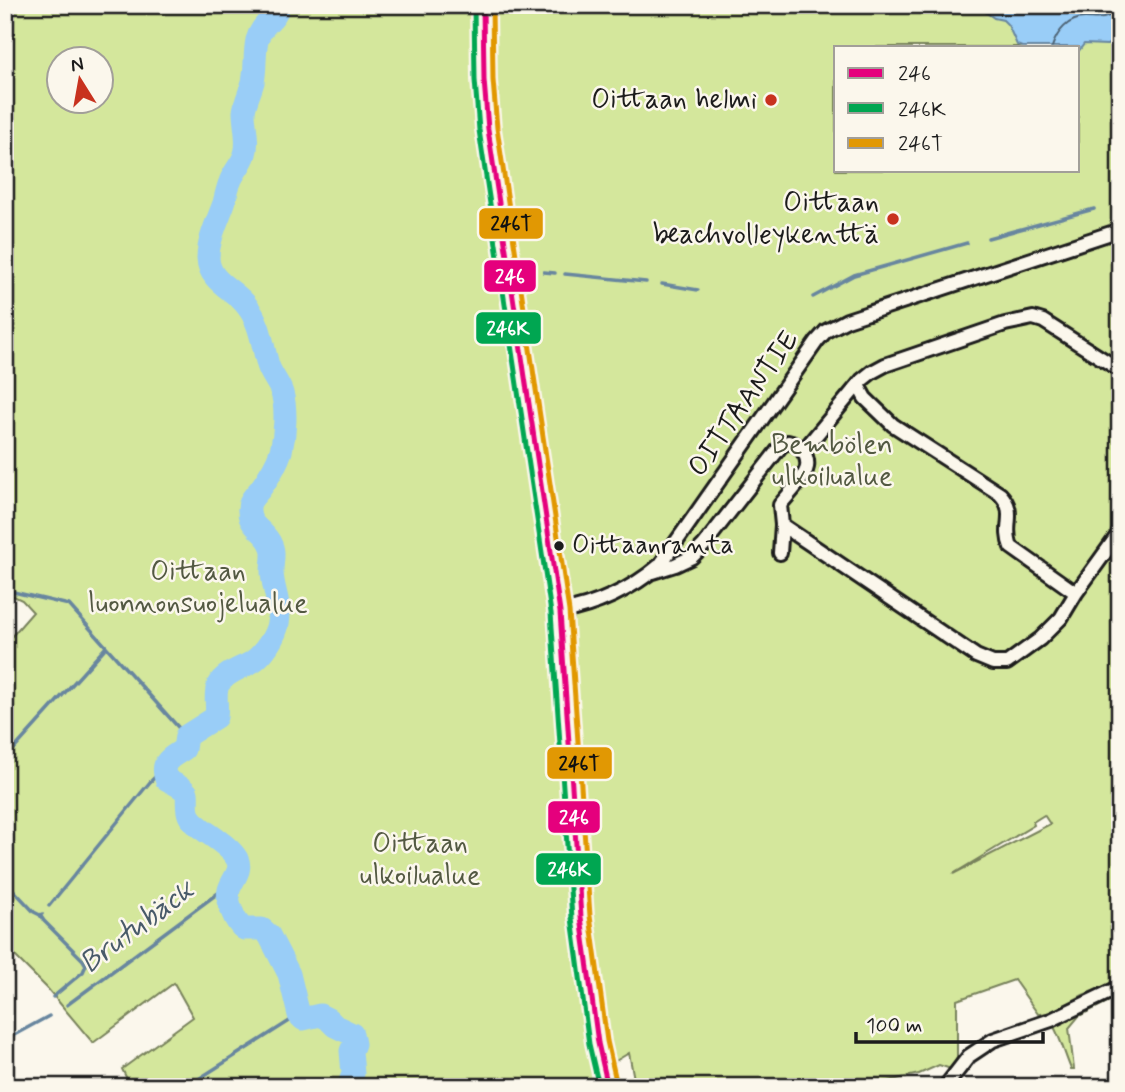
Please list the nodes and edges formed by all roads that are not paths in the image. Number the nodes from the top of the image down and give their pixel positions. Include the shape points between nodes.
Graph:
1 (483, 5) edge
2 (1120, 230) edge
3 (1120, 370) edge
4 (858, 385) junction
5 (803, 451) junction
6 (782, 525) junction
7 (1120, 532) edge
8 (780, 553) dead end
9 (650, 574) junction
10 (1076, 593) junction
11 (560, 612) junction
12 (1120, 987) edge
13 (608, 1087) edge
14 (945, 1087) edge

1 - 11 main road via 488,129
2 - 9 street, OITTAANTIE via 847,320 826,331
3 - 4 street via 1033,318 885,365
4 - 5 street
4 - 10 street via 864,398 893,425 1000,494 1009,509 1010,547
5 - 6 street via 807,467 780,505
5 - 9 street via 795,443 781,446 692,556
6 - 8 street
6 - 10 street via 993,663 1007,663 1040,639 1061,618
7 - 10 street
9 - 11 street, OITTAANTIE via 605,599
11 - 13 main road via 581,917
12 - 14 street via 1051,1020 993,1040 969,1056

